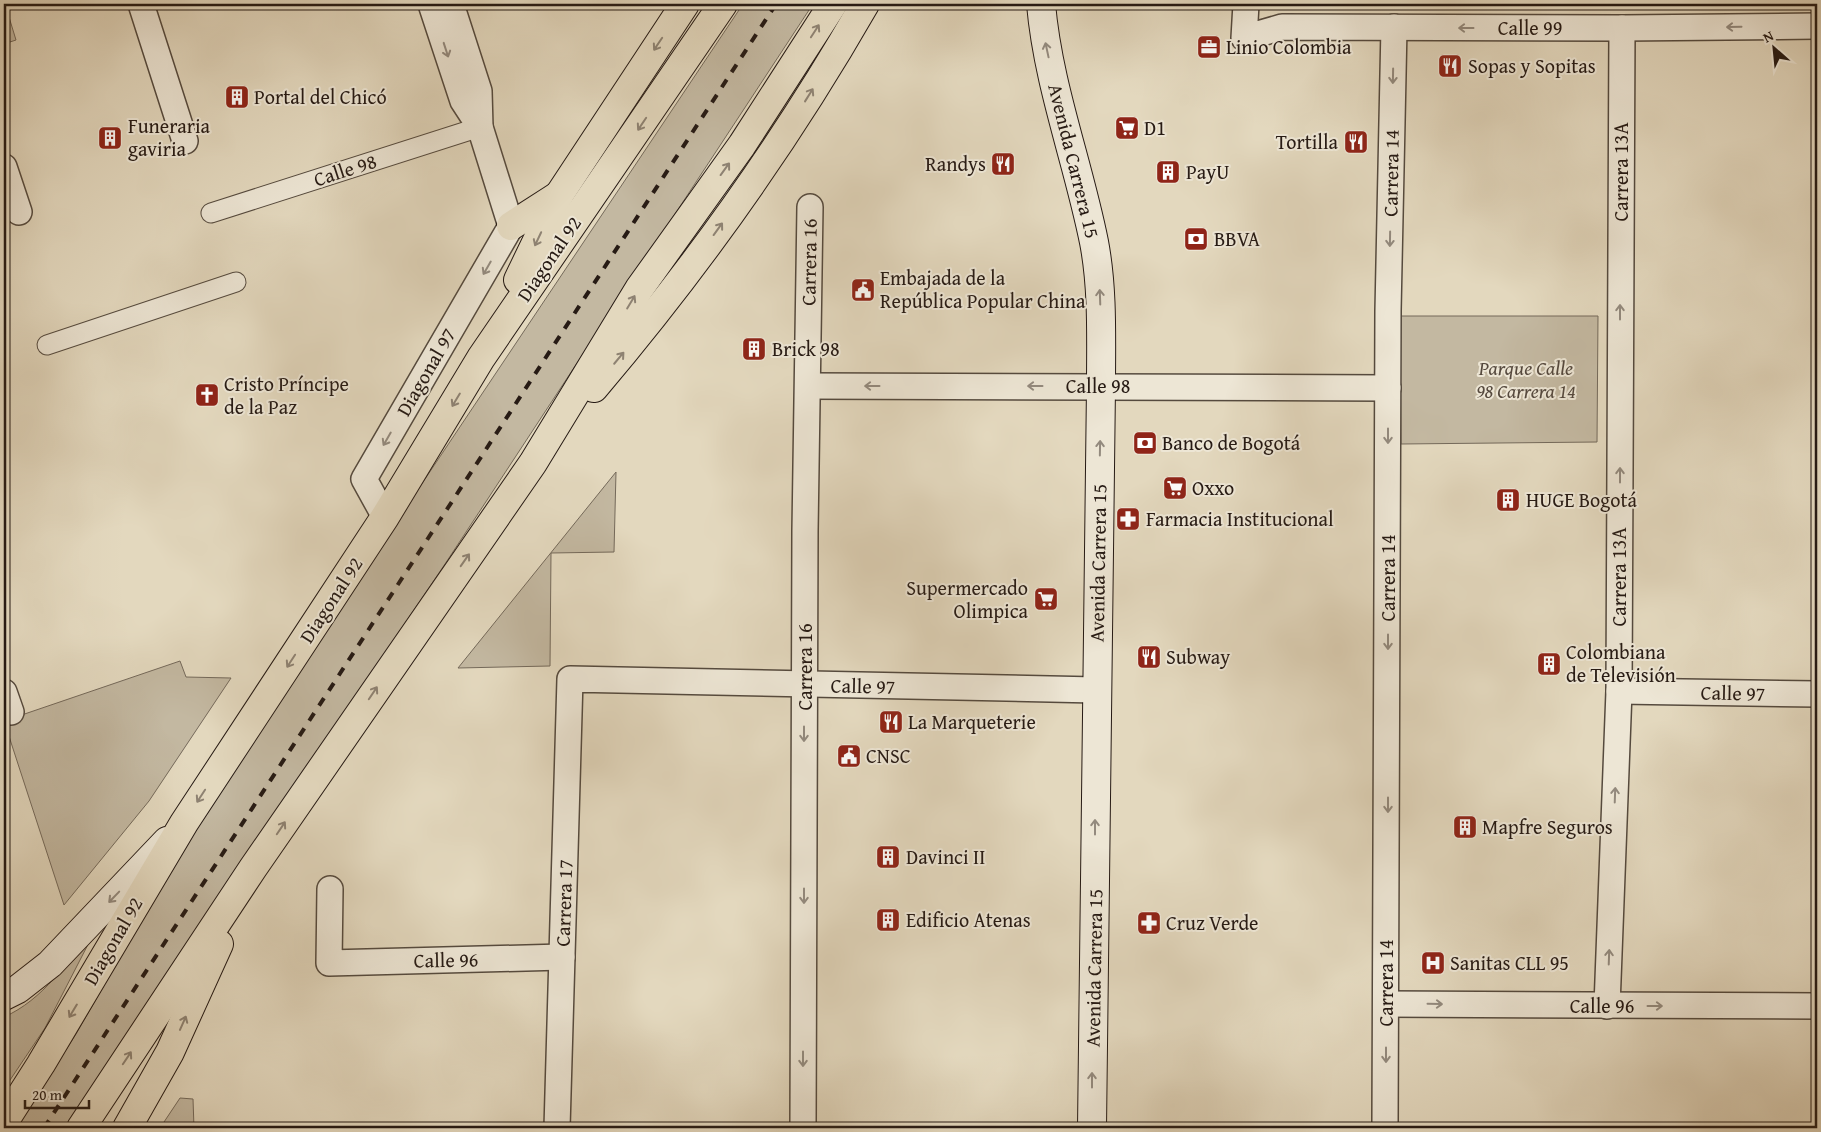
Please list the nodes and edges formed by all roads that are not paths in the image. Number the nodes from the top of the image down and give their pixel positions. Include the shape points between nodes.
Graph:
1 (141, 4) edge
2 (431, 4) edge
3 (451, 4) edge
4 (685, 4) edge
5 (723, 4) edge
6 (833, 4) edge
7 (865, 4) edge
8 (1041, 4) edge
9 (1246, 4) edge
10 (1817, 26) edge
11 (1394, 27) junction
12 (1622, 28) junction
13 (480, 127) junction
14 (185, 141) dead end
15 (4, 167) edge
16 (559, 195) junction
17 (810, 206) dead end
18 (19, 212) dead end
19 (212, 214) dead end
20 (511, 226) junction
21 (236, 282) dead end
22 (47, 345) dead end
23 (481, 358) junction
24 (808, 386) junction
25 (1101, 386) junction
26 (1388, 388) junction
27 (532, 463) junction
28 (385, 518) junction
29 (570, 679) joint
30 (805, 685) junction
31 (1096, 690) junction
32 (1619, 691) junction
33 (1817, 694) edge
34 (184, 824) junction
35 (254, 868) junction
36 (330, 889) dead end
37 (562, 958) junction
38 (4, 996) edge
39 (1386, 1004) junction
40 (1607, 1006) junction
41 (1817, 1006) edge
42 (4, 1122) edge
43 (81, 1128) edge
44 (127, 1128) edge
45 (557, 1128) edge
46 (803, 1128) edge
47 (1092, 1128) edge
48 (1385, 1128) edge

1 - 14 street
2 -> 13 street via 463,101
3 - 13 street via 479,91
4 -> 16 main road
5 -> 23 main road, Diagonal 92
27 -> 6 main road via 639,289 742,145
27 -> 7 main road via 659,310 773,154
25 -> 8 main road, Avenida Carrera 15 via 1100,284 1094,243 1057,95
9 - 11 street, Calle 99 via 1244,38 1282,28
10 -> 12 street, Calle 99
12 -> 11 street, Calle 99
11 -> 26 street, Carrera 14
32 -> 12 street, Carrera 13A
13 - 19 street, Calle 98
13 - 20 street
15 - 18 street
16 - 20 main road
16 -> 23 main road
17 - 24 street, Carrera 16
20 -> 28 street, Diagonal 97 via 364,479
21 - 22 street
23 -> 28 main road, Diagonal 92
25 -> 24 street, Calle 98
24 - 30 street, Carrera 16 via 804,531
25 - 26 street, Calle 98
31 -> 25 main road, Avenida Carrera 15
26 -> 39 street, Carrera 14
35 -> 27 main road
28 -> 34 main road, Diagonal 92
29 - 30 street, Calle 97
29 - 37 street, Carrera 17
30 - 31 street, Calle 97
30 -> 46 street, Carrera 16
47 -> 31 main road, Avenida Carrera 15
32 - 33 street, Calle 97
40 -> 32 street, Carrera 13A
34 -> 38 main road via 50,964
34 -> 42 main road, Diagonal 92
43 -> 35 main road
44 -> 35 main road via 170,1052
36 - 37 street, Calle 96 via 329,963
37 - 45 street, Carrera 17
39 -> 40 street, Calle 96
39 -> 48 street, Carrera 14
40 -> 41 street, Calle 96

